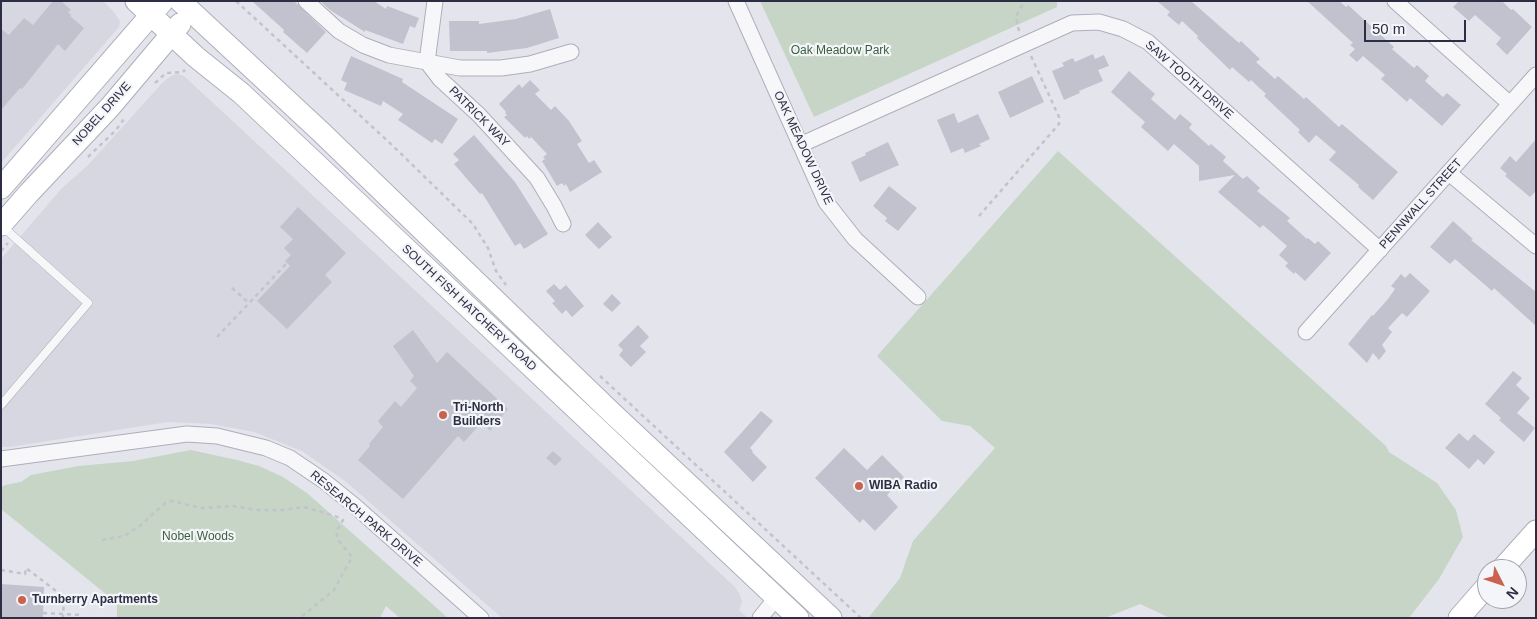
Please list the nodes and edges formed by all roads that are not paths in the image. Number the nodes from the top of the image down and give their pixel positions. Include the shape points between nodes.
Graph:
1 (306, 1) edge
2 (435, 1) edge
3 (736, 1) edge
4 (1395, 1) edge
5 (191, 5) edge
6 (150, 6) edge
7 (172, 34) junction
8 (571, 52) dead end
9 (427, 62) junction
10 (1536, 75) edge
11 (1510, 104) junction
12 (800, 145) junction
13 (1449, 173) junction
14 (1, 188) edge
15 (563, 224) dead end
16 (1, 225) edge
17 (1536, 246) edge
18 (1380, 250) junction
19 (918, 297) dead end
20 (1306, 332) dead end
21 (1, 405) edge
22 (1, 459) edge
23 (1536, 531) edge
24 (1511, 559) edge
25 (1477, 597) edge
26 (776, 598) junction
27 (481, 618) edge
28 (760, 618) edge
29 (798, 618) edge
30 (831, 618) edge
31 (1459, 618) edge

1 - 9 street via 339,30 363,45 389,55
2 - 9 street
3 - 12 street, OAK MEADOW DRIVE
4 - 11 street
5 - 7 main road, NOBEL DRIVE
5 - 30 main road, SOUTH FISH HATCHERY ROAD via 611,412
6 - 7 main road, SOUTH FISH HATCHERY ROAD
6 - 14 main road
7 - 16 main road, NOBEL DRIVE via 110,107
7 - 26 main road, SOUTH FISH HATCHERY ROAD via 241,93
8 - 9 street via 530,64 501,68 460,68
9 - 15 street, PATRICK WAY via 537,178
10 - 11 street, PENNWALL STREET
11 - 13 street, PENNWALL STREET
12 - 18 street, SAW TOOTH DRIVE via 1072,23 1099,22 1124,29 1148,42
12 - 19 street, OAK MEADOW DRIVE via 826,202 855,239
13 - 17 street
13 - 18 street, PENNWALL STREET
16 - 21 lane via 88,303
18 - 20 street, PENNWALL STREET
22 - 27 street, RESEARCH PARK DRIVE via 188,434 217,436 266,448 304,467 355,506
23 - 24 main road
25 - 31 main road
26 - 28 street
26 - 29 main road, SOUTH FISH HATCHERY ROAD

